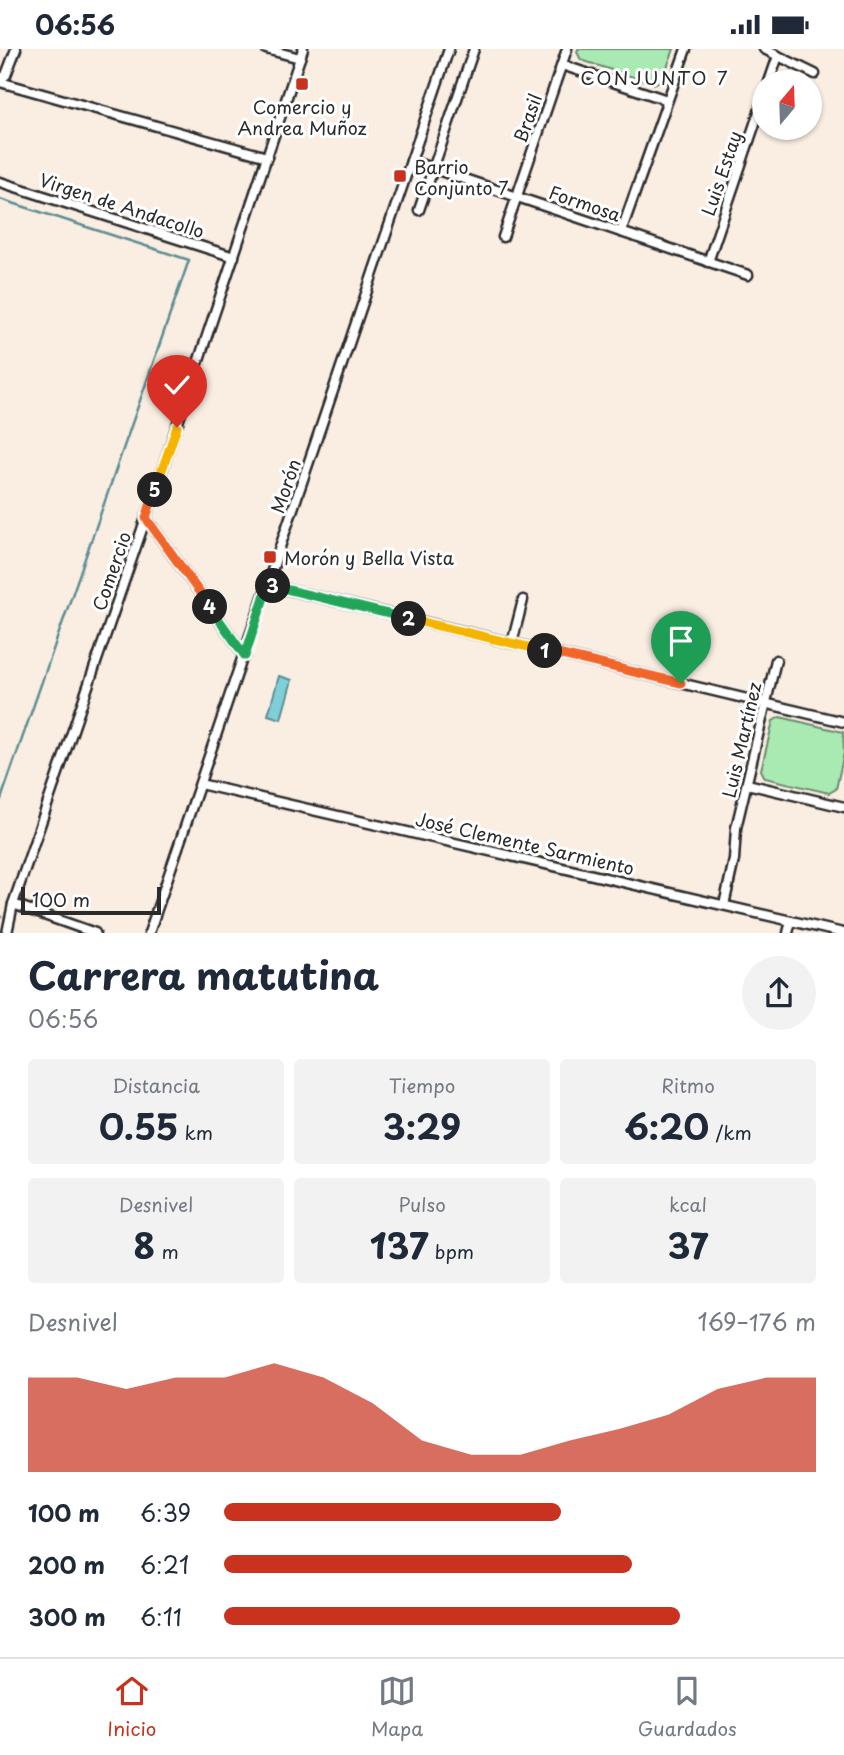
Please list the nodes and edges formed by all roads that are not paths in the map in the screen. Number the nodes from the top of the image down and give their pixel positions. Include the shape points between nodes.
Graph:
1 (16, 49) edge
2 (266, 49) edge
3 (449, 49) edge
4 (474, 49) edge
5 (567, 49) edge
6 (686, 49) edge
7 (764, 49) edge
8 (302, 54) edge
9 (778, 56) junction
10 (562, 65) junction
11 (773, 70) edge
12 (807, 70) edge
13 (0, 81) edge
14 (667, 100) junction
15 (752, 132) edge
16 (267, 157) junction
17 (411, 161) junction
18 (433, 168) junction
19 (0, 183) edge
20 (517, 197) junction
21 (419, 210) dead end
22 (621, 232) junction
23 (503, 237) dead end
24 (234, 257) junction
25 (708, 262) junction
26 (748, 275) dead end
27 (146, 518) junction
28 (268, 585) junction
29 (523, 600) dead end
30 (512, 643) junction
31 (245, 656) junction
32 (776, 660) dead end
33 (766, 703) junction
34 (844, 722) edge
35 (200, 784) junction
36 (747, 784) junction
37 (843, 804) edge
38 (13, 904) junction
39 (724, 905) junction
40 (792, 921) junction
41 (7, 933) edge
42 (94, 933) edge
43 (149, 933) edge
44 (788, 933) edge
45 (843, 933) edge

1 - 13 street
2 - 8 street
3 - 17 street, Morón
4 - 18 street
5 - 10 street, Brasil
6 - 14 street
7 - 9 street
8 - 16 street, Comercio
9 - 11 street
9 - 12 street
10 - 14 street
10 - 20 street, Brasil
13 - 16 street
14 - 22 street
15 - 25 street, Luis Estay
16 - 24 street, Comercio
17 - 18 street, Formosa
17 - 28 street, Morón
18 - 20 street, Formosa
18 - 21 street
19 - 24 street, Virgen de Andacollo
20 - 22 street, Formosa
20 - 23 street, Brasil
22 - 25 street, Formosa
24 - 27 street, Comercio
25 - 26 street, Formosa
27 - 31 street
27 - 38 street, Comercio
28 - 30 street
28 - 31 street, Morón
29 - 30 street
30 - 33 street
31 - 35 street, Morón
32 - 33 street, Luis Martínez
33 - 34 street
33 - 36 street, Luis Martínez
35 - 39 street, José Clemente Sarmiento
35 - 43 street, Morón
36 - 37 street
36 - 39 street, Luis Martínez
38 - 41 street, Comercio
38 - 42 street
39 - 40 street, José Clemente Sarmiento
40 - 44 street
40 - 45 street, José Clemente Sarmiento

